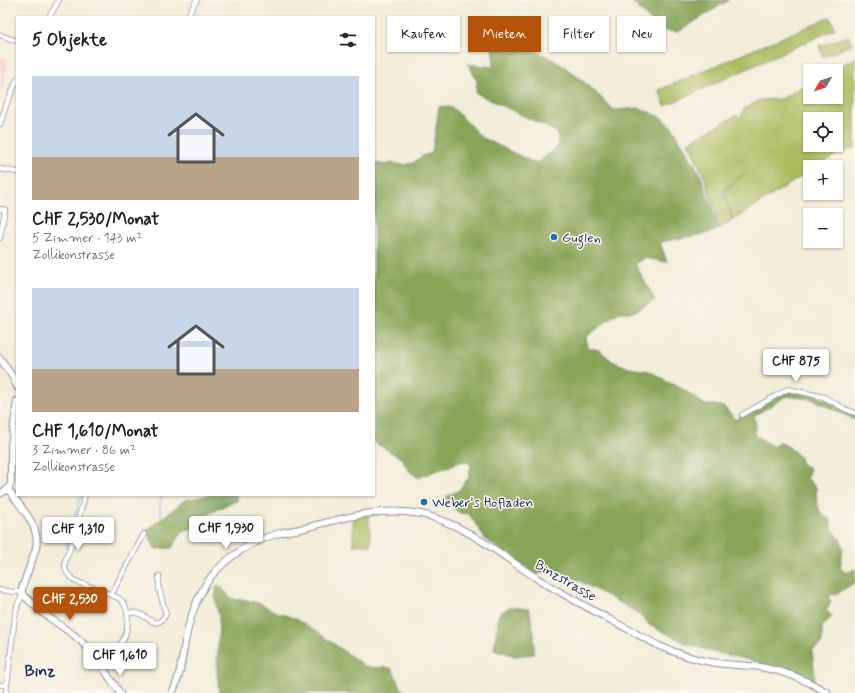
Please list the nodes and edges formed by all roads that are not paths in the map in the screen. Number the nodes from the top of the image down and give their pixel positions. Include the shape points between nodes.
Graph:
1 (58, 0) edge
2 (197, 0) edge
3 (50, 16) edge
4 (188, 16) edge
5 (0, 35) edge
6 (16, 41) edge
7 (16, 82) edge
8 (0, 124) edge
9 (0, 169) edge
10 (16, 172) edge
11 (0, 209) edge
12 (0, 238) edge
13 (0, 358) edge
14 (16, 384) edge
15 (16, 407) edge
16 (855, 413) edge
17 (742, 415) dead end
18 (8, 489) junction
19 (0, 494) edge
20 (86, 496) edge
21 (144, 534) dead end
22 (159, 576) dead end
23 (0, 590) edge
24 (22, 594) junction
25 (111, 595) junction
26 (127, 613) junction
27 (100, 662) junction
28 (0, 685) edge
29 (7, 685) junction
30 (6, 693) edge
31 (120, 693) edge
32 (172, 693) edge
33 (828, 693) edge

1 - 3 street
2 - 4 street
5 - 6 street
7 - 8 street
9 - 10 street
11 - 12 street via 5,210
13 - 14 main road
15 - 18 main road via 10,446 11,483
16 - 17 street via 824,397 788,390
18 - 19 main road
18 - 24 main road via 28,517 37,538
20 - 25 street via 65,568 75,581
21 - 25 street
22 - 26 street via 166,614 163,619 154,622 137,613
23 - 24 street
24 - 27 main road via 82,643
24 - 29 street via 15,616
25 - 26 street via 120,600
26 - 27 street via 125,638 120,646
27 - 31 main road
28 - 29 street
29 - 30 street
32 - 33 main road, Binzstrasse via 178,678 191,614 206,585 227,561 242,550 279,533 378,511 408,512 439,519 466,531 545,583 659,646 710,662 761,667 780,672

